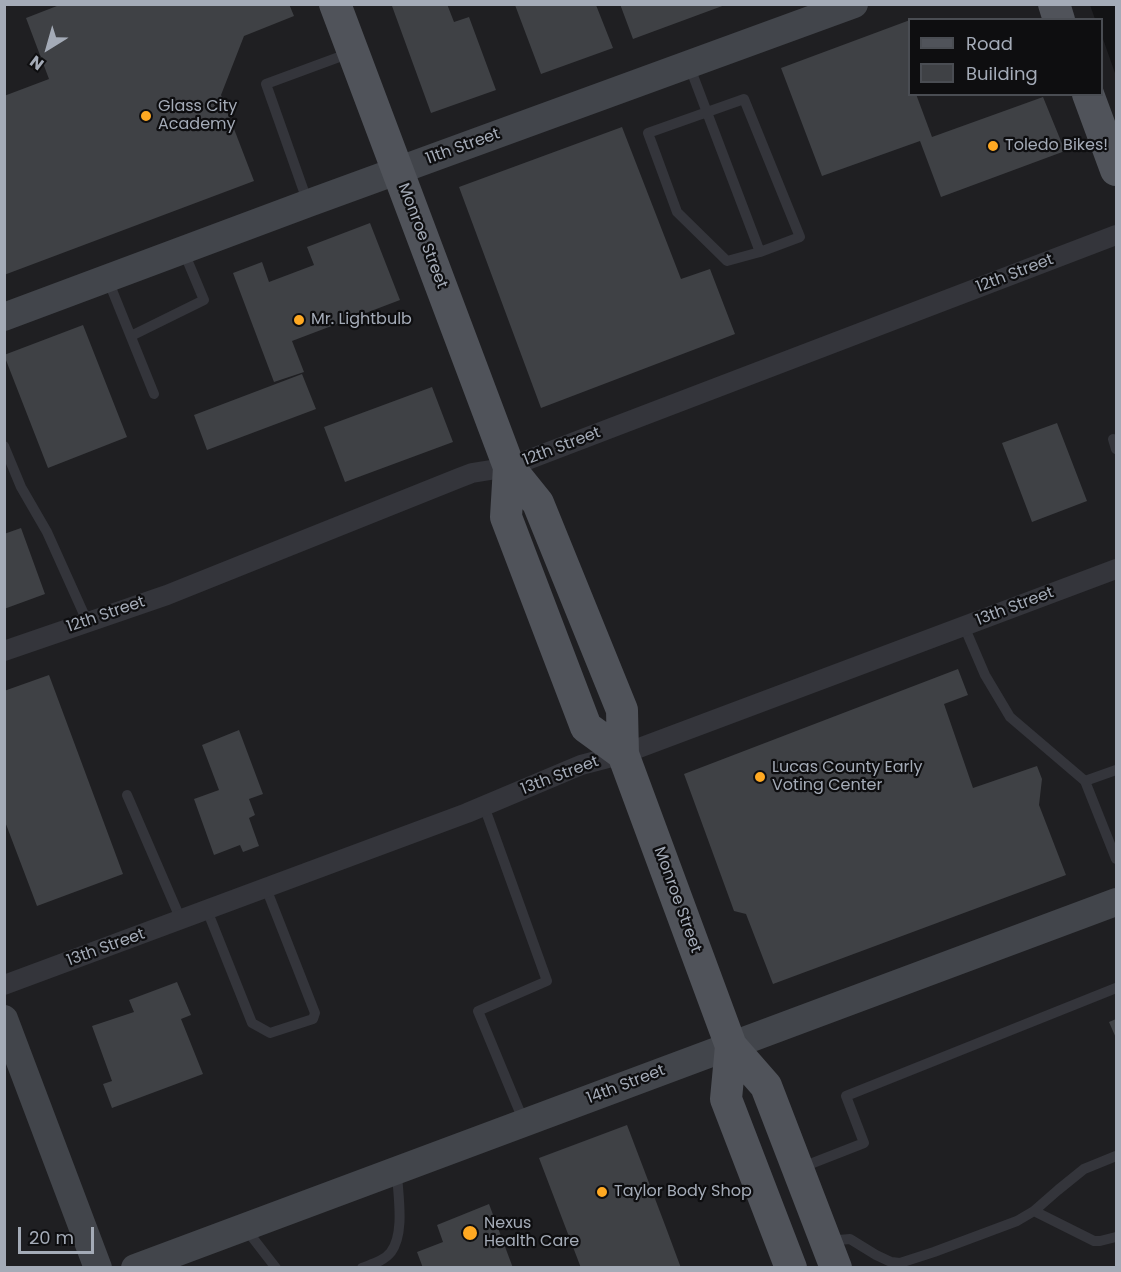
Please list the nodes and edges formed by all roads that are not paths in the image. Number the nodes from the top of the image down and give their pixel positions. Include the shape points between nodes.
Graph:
1 (335, 4) edge
2 (854, 4) edge
3 (353, 52) junction
4 (688, 65) junction
5 (1089, 96) edge
6 (706, 113) junction
7 (1116, 170) edge
8 (397, 171) junction
9 (309, 203) junction
10 (1116, 235) edge
11 (183, 250) junction
12 (760, 252) junction
13 (108, 278) junction
14 (4, 317) edge
15 (131, 336) junction
16 (154, 394) dead end
17 (4, 446) edge
18 (509, 467) junction
19 (1116, 569) edge
20 (87, 621) junction
21 (964, 626) junction
22 (4, 651) edge
23 (623, 754) junction
24 (1116, 770) edge
25 (1085, 781) junction
26 (127, 795) dead end
27 (484, 806) junction
28 (1116, 859) edge
29 (266, 888) junction
30 (1116, 902) edge
31 (207, 910) junction
32 (181, 920) junction
33 (4, 986) edge
34 (1116, 988) edge
35 (4, 1019) edge
36 (730, 1046) junction
37 (524, 1123) junction
38 (1116, 1156) edge
39 (798, 1169) junction
40 (397, 1170) junction
41 (1034, 1212) junction
42 (244, 1227) junction
43 (1116, 1237) edge
44 (831, 1254) edge
45 (98, 1268) edge
46 (135, 1268) edge
47 (276, 1268) edge
48 (362, 1268) edge
49 (791, 1268) edge

1 - 3 main road, Monroe Street
2 - 4 street, 11th Street
3 - 8 main road, Monroe Street
3 - 9 lane via 266,84
4 - 6 lane
4 - 8 street, 11th Street
5 - 7 main road
6 - 12 lane
6 - 12 lane via 744,99 800,237
6 - 12 lane via 648,133 677,212 727,261
8 - 9 street, 11th Street
8 - 18 main road, Monroe Street
9 - 11 street, 11th Street
10 - 18 street, 12th Street
11 - 13 street, 11th Street
11 - 15 lane via 204,300
13 - 14 street, 11th Street
13 - 15 lane
15 - 16 lane
17 - 20 lane
18 - 20 street, 12th Street via 465,476 167,595
18 - 23 main road, Monroe Street via 538,503 622,710
19 - 21 street, 13th Street
20 - 22 street, 12th Street
21 - 23 street, 13th Street
21 - 25 lane via 1010,717
23 - 27 street, 13th Street via 581,765
23 - 36 main road, Monroe Street
24 - 25 lane
25 - 28 lane
26 - 32 lane
27 - 29 street, 13th Street
27 - 37 lane via 547,981 478,1011
29 - 31 street, 13th Street
29 - 31 lane via 315,1013 313,1019 270,1033 252,1023
30 - 36 street, 14th Street
31 - 32 street, 13th Street
32 - 33 street, 13th Street
34 - 39 lane via 846,1096 864,1143
35 - 45 street
36 - 37 street, 14th Street
36 - 39 main road, Monroe Street via 766,1086
36 - 49 main road, Monroe Street via 726,1099
37 - 40 street, 14th Street
38 - 41 lane via 1084,1169
39 - 44 main road, Monroe Street
40 - 42 street, 14th Street
40 - 48 lane via 400,1228 391,1252
41 - 43 lane via 1094,1241
41 - 44 lane via 977,1237 900,1263 876,1255 850,1239
42 - 46 street, 14th Street
42 - 47 lane

